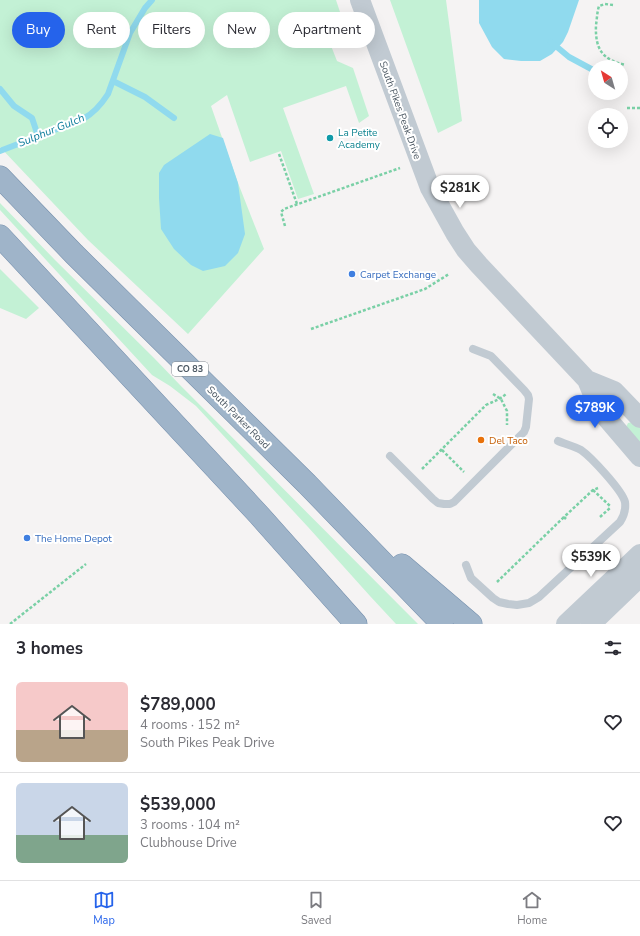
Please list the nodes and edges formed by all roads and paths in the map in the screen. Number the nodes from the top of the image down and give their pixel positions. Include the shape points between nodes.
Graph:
1 (605, 0) edge
2 (605, 4) junction
3 (613, 5) dead end
4 (364, 9) edge
5 (611, 60) edge
6 (628, 108) edge
7 (640, 108) edge
8 (279, 154) dead end
9 (400, 168) dead end
10 (0, 177) edge
11 (297, 204) junction
12 (285, 226) dead end
13 (0, 236) edge
14 (449, 274) dead end
15 (311, 329) dead end
16 (473, 349) dead end
17 (587, 380) junction
18 (509, 392) dead end
19 (493, 394) dead end
20 (501, 399) junction
21 (640, 418) edge
22 (508, 425) dead end
23 (558, 441) dead end
24 (442, 450) junction
25 (390, 456) dead end
26 (640, 457) edge
27 (422, 469) dead end
28 (467, 475) dead end
29 (307, 484) junction
30 (599, 487) dead end
31 (593, 490) junction
32 (610, 507) junction
33 (614, 510) dead end
34 (600, 517) dead end
35 (640, 554) edge
36 (297, 558) junction
37 (86, 564) dead end
38 (466, 565) dead end
39 (640, 577) edge
40 (495, 584) dead end
41 (10, 624) edge
42 (356, 624) edge
43 (374, 624) edge
44 (442, 624) edge
45 (471, 624) edge
46 (566, 624) edge
47 (590, 624) edge

1 - 2 path
2 - 3 path
2 - 5 path via 597,10 596,34 602,52
4 - 17 street, South Pikes Peak Drive via 430,188 455,233 479,265
6 - 7 path
8 - 11 path
9 - 11 path
10 - 29 highway, South Parker Road / CO 83 via 74,254
11 - 12 path via 281,212
13 - 36 highway
14 - 15 path via 425,289
16 - 25 lane via 491,356 528,395 524,432 450,504 438,503 433,499
17 - 21 street, South Pikes Peak Drive via 614,391
17 - 26 street, South Pikes Peak Drive via 599,409
18 - 20 path
19 - 20 path
20 - 22 path via 507,411
20 - 24 path via 486,406
23 - 38 lane via 580,450 591,458 617,487 625,505 620,522 539,597 529,603 517,605 499,602 471,578
24 - 27 path
24 - 28 path
29 - 44 highway, South Parker Road / CO 83
29 - 45 highway
30 - 31 path
31 - 32 path
31 - 40 path
32 - 33 path
32 - 34 path
35 - 46 street
36 - 42 highway
36 - 43 highway
37 - 41 path
39 - 47 street

